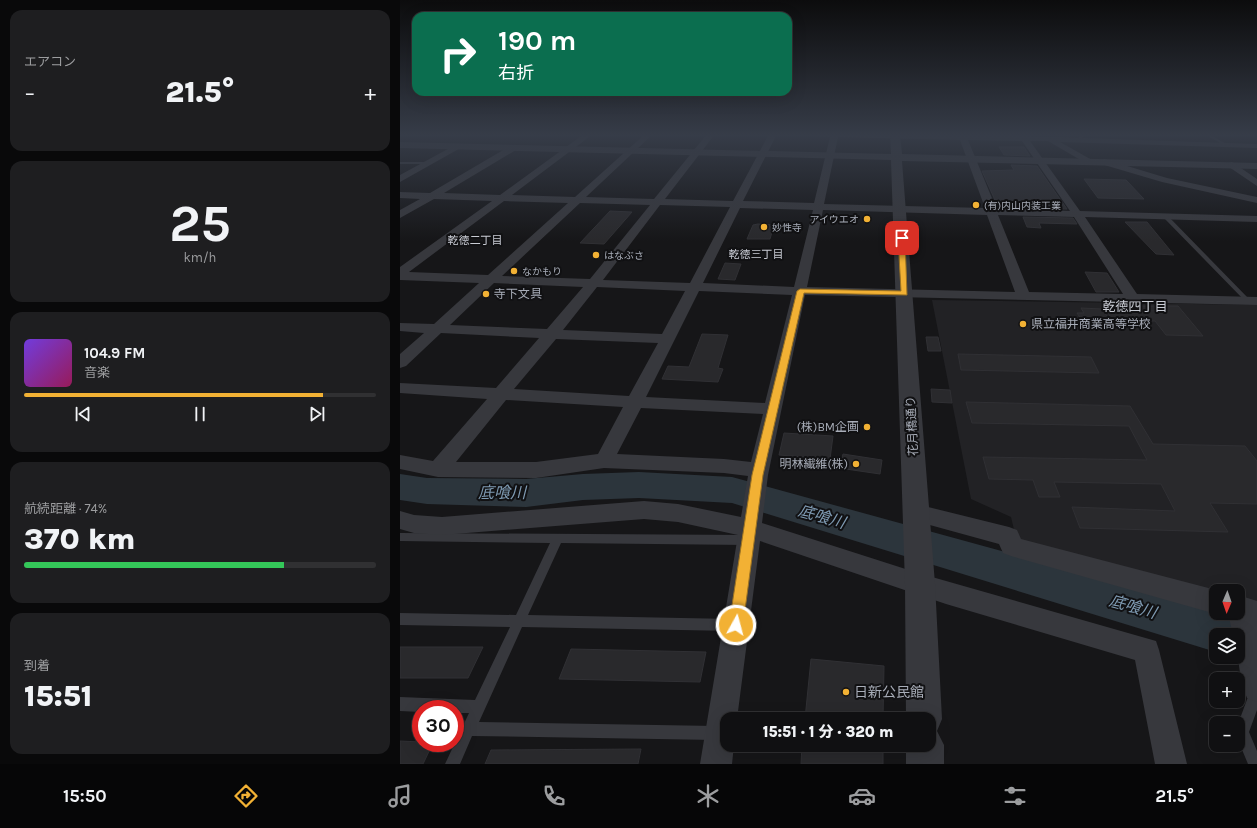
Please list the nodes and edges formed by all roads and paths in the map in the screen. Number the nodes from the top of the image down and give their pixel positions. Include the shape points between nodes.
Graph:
1 (416, 170) edge
2 (476, 170) edge
3 (540, 170) edge
4 (609, 170) edge
5 (682, 170) edge
6 (754, 170) edge
7 (826, 170) edge
8 (897, 170) edge
9 (976, 170) edge
10 (1046, 170) edge
11 (1130, 170) edge
12 (1238, 170) edge
13 (400, 178) edge
14 (1257, 183) edge
15 (400, 195) edge
16 (432, 196) junction
17 (1240, 196) junction
18 (501, 198) junction
19 (576, 200) junction
20 (1257, 200) edge
21 (656, 202) junction
22 (736, 205) junction
23 (818, 207) junction
24 (1257, 208) edge
25 (900, 210) junction
26 (991, 212) junction
27 (400, 215) edge
28 (1078, 216) junction
29 (1166, 217) junction
30 (1257, 219) edge
31 (400, 272) edge
32 (400, 276) edge
33 (491, 280) junction
34 (593, 284) junction
35 (695, 287) junction
36 (800, 291) junction
37 (905, 294) junction
38 (1024, 296) junction
39 (1133, 298) junction
40 (1252, 300) edge
41 (400, 327) edge
42 (437, 329) junction
43 (551, 334) junction
44 (668, 339) junction
45 (400, 363) edge
46 (400, 388) edge
47 (501, 395) junction
48 (635, 402) junction
49 (773, 409) junction
50 (604, 461) junction
51 (400, 462) edge
52 (438, 469) junction
53 (758, 473) junction
54 (916, 519) junction
55 (400, 520) edge
56 (749, 529) junction
57 (400, 537) edge
58 (558, 538) junction
59 (919, 580) junction
60 (1209, 599) edge
61 (400, 619) edge
62 (1241, 620) edge
63 (520, 621) junction
64 (736, 625) junction
65 (1257, 690) edge
66 (400, 704) edge
67 (479, 707) junction
68 (724, 712) edge
69 (924, 712) edge
70 (469, 729) junction
71 (720, 733) edge
72 (720, 739) edge
73 (925, 752) edge
74 (452, 764) edge
75 (716, 764) edge
76 (925, 764) edge
77 (1171, 764) edge
78 (1255, 764) edge

1 - 13 street
2 - 16 street
3 - 18 street
4 - 19 street
5 - 21 street
6 - 22 street
7 - 23 street
8 - 25 street, 花月橋通り
9 - 26 street
10 - 28 street
11 - 17 street
12 - 14 street
15 - 16 street
16 - 18 street
16 - 27 street
17 - 20 street
17 - 24 street
18 - 19 street
18 - 31 street
19 - 21 street
19 - 33 street
21 - 22 street
21 - 34 street
22 - 23 street
22 - 35 street
23 - 25 street
23 - 36 street
25 - 26 street
25 - 37 street, 花月橋通り
26 - 28 street
26 - 38 street
28 - 29 street
28 - 39 street
29 - 30 street
29 - 40 lane
32 - 33 street
33 - 34 street
33 - 42 street
34 - 35 street
34 - 43 street
35 - 36 street
35 - 44 street
36 - 37 street
36 - 49 street
37 - 38 street
37 - 54 street, 花月橋通り
38 - 39 street
39 - 40 street
41 - 42 street
42 - 43 street
42 - 45 street
43 - 44 street
43 - 47 street
44 - 48 street
46 - 47 street
47 - 48 street
47 - 52 street
48 - 49 street
48 - 50 street
49 - 53 street
50 - 52 street via 536,470
50 - 53 street via 724,466
51 - 52 street
53 - 56 street
54 - 59 street, 花月橋通り
54 - 60 street via 1009,537 1011,546
55 - 56 street via 442,526 644,510 668,511
56 - 58 lane
56 - 59 street
56 - 64 street
57 - 58 lane
58 - 63 lane
59 - 69 street, 花月橋通り
59 - 77 street via 1146,650
61 - 63 lane
62 - 65 street
63 - 64 lane
63 - 67 lane
64 - 68 street
65 - 78 lane via 1242,732
66 - 67 lane
67 - 70 lane
70 - 71 lane
70 - 74 lane
72 - 75 street
73 - 76 street

